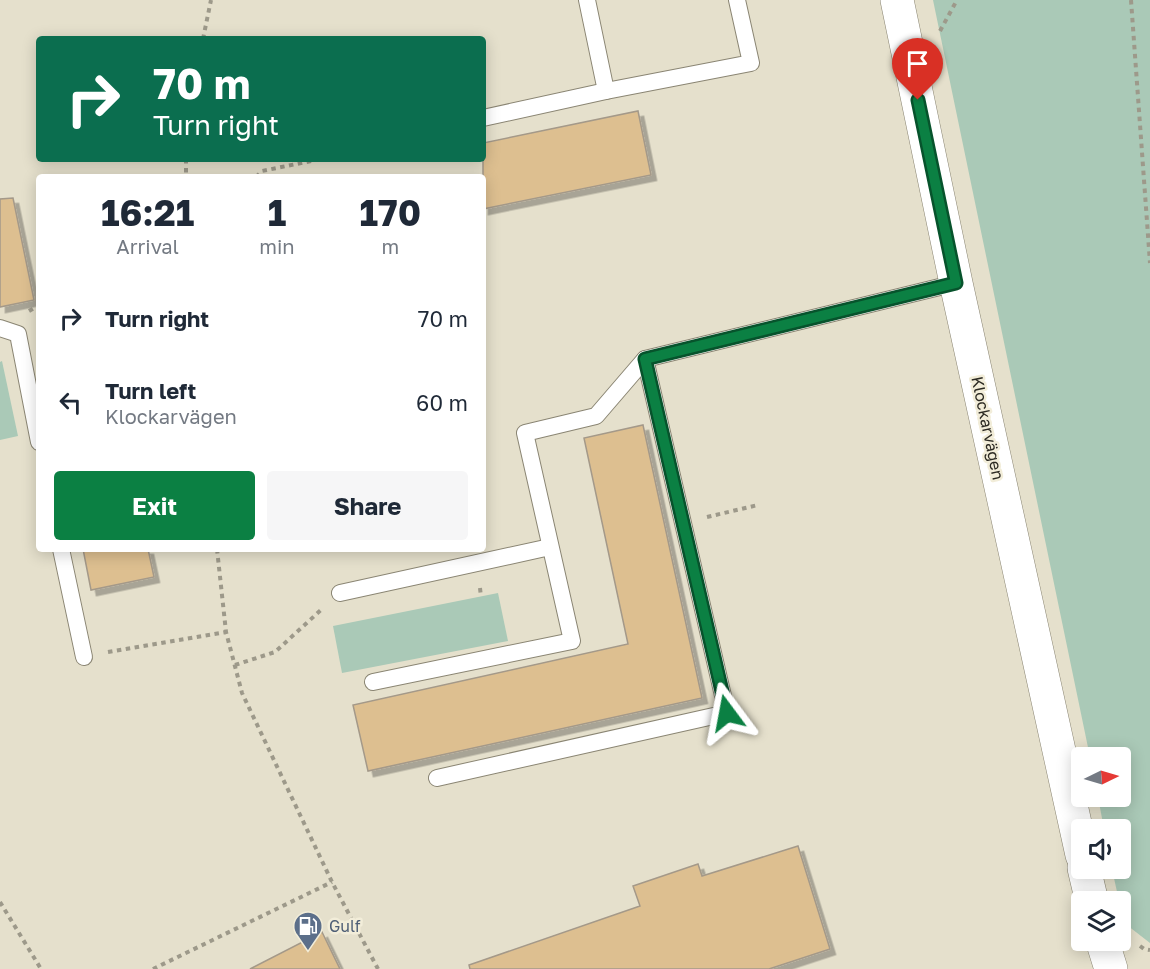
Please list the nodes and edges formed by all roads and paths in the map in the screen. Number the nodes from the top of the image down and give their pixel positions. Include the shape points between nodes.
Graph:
1 (211, 0) edge
2 (587, 0) edge
3 (737, 0) edge
4 (897, 0) edge
5 (1131, 0) edge
6 (204, 36) edge
7 (606, 90) junction
8 (486, 117) edge
9 (306, 162) edge
10 (259, 174) edge
11 (1150, 263) edge
12 (956, 283) junction
13 (0, 328) edge
14 (645, 359) junction
15 (36, 427) edge
16 (758, 505) dead end
17 (683, 523) junction
18 (550, 547) junction
19 (63, 552) edge
20 (217, 552) edge
21 (340, 593) joint
22 (226, 632) junction
23 (84, 657) joint
24 (235, 665) junction
25 (372, 682) dead end
26 (437, 778) dead end
27 (1074, 819) edge
28 (332, 882) junction
29 (0, 902) edge
30 (1105, 951) edge
31 (41, 969) edge
32 (153, 969) edge
33 (378, 969) edge
34 (1111, 969) edge

1 - 6 path
2 - 7 lane
3 - 7 lane via 751,63
4 - 12 street, Klockarvägen
5 - 11 path
7 - 8 lane
9 - 10 path
12 - 14 lane
12 - 27 street, Klockarvägen
13 - 15 lane via 18,334
14 - 17 lane
14 - 18 lane via 596,416 525,433
16 - 17 path
17 - 26 lane via 727,713
18 - 21 lane
18 - 25 lane via 572,641
19 - 23 lane
20 - 22 path
21 - 24 path via 275,652
22 - 23 path
22 - 24 path
24 - 28 path via 242,693
28 - 32 path
28 - 33 path
29 - 31 path
30 - 34 street

